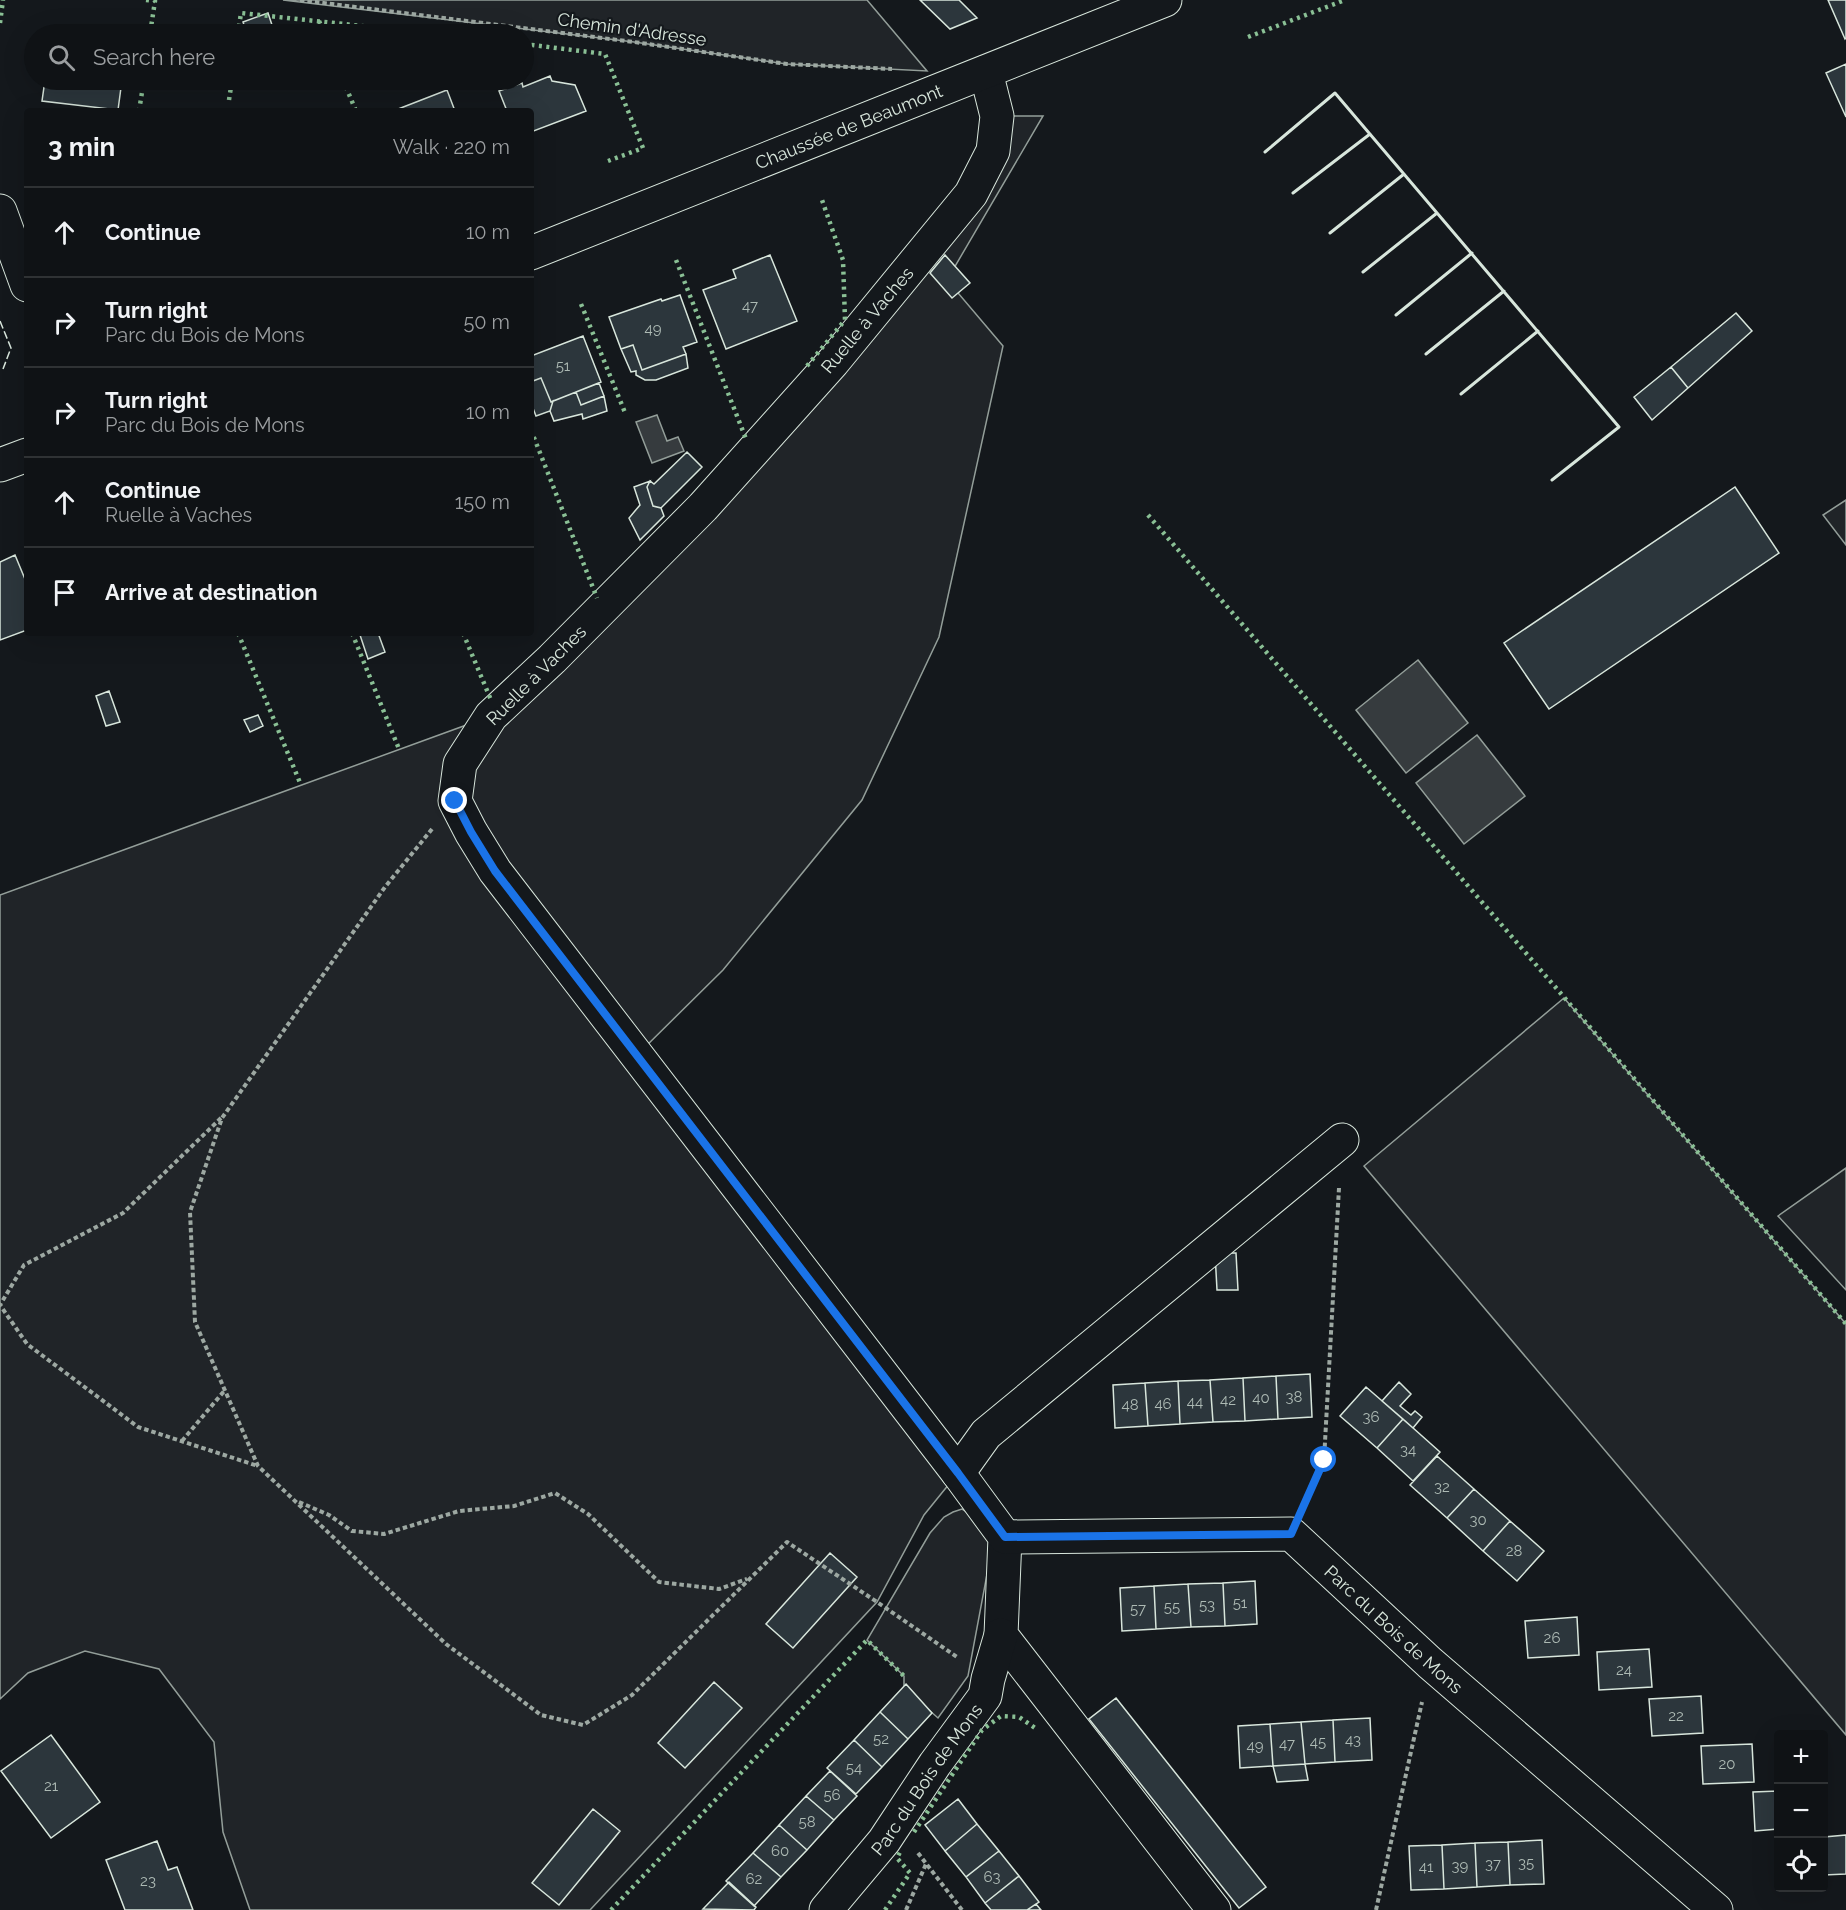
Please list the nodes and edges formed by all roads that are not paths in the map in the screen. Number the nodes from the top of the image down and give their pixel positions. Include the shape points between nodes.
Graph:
1 (1166, 0) edge
2 (986, 72) junction
3 (0, 211) edge
4 (534, 252) edge
5 (24, 277) edge
6 (24, 456) edge
7 (0, 465) edge
8 (1342, 1140) road end
9 (958, 1473) junction
10 (1005, 1537) junction
11 (1001, 1635) junction
12 (826, 1910) edge
13 (1214, 1910) edge
14 (1716, 1910) edge

1 - 2 street, Chaussée de Beaumont
2 - 4 street, Chaussée de Beaumont
2 - 9 street, Ruelle à Vaches via 997,116 993,151 971,194 833,362 703,507 491,716 460,764 455,801 495,871
3 - 5 street
6 - 7 street
8 - 9 street via 986,1434
9 - 10 street
10 - 11 street, Parc du Bois de Mons
10 - 14 street, Parc du Bois de Mons via 1291,1534 1430,1663
11 - 12 street, Parc du Bois de Mons via 984,1696 896,1824
11 - 13 street

